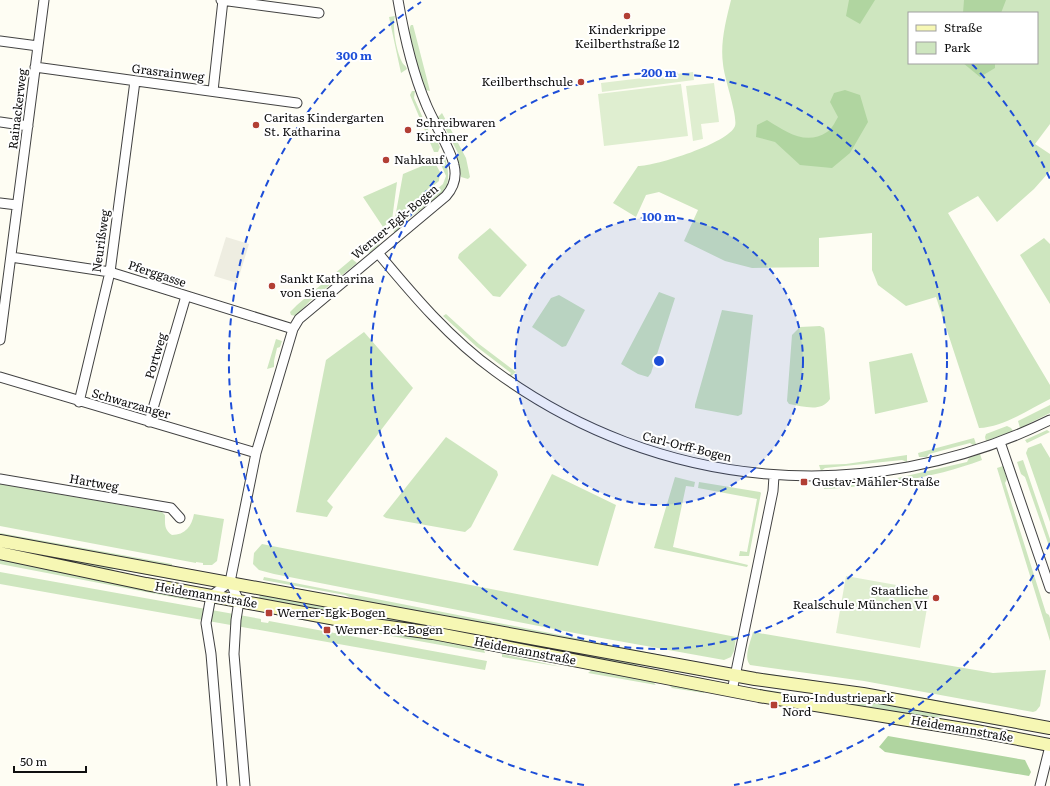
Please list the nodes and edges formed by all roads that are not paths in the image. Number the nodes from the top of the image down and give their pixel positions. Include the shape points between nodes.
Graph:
1 (44, 0) edge
2 (223, 0) edge
3 (398, 0) edge
4 (319, 13) dead end
5 (0, 41) edge
6 (38, 46) junction
7 (35, 67) junction
8 (134, 81) junction
9 (213, 91) junction
10 (297, 103) dead end
11 (0, 122) edge
12 (28, 126) junction
13 (0, 203) edge
14 (18, 205) junction
15 (378, 253) junction
16 (11, 257) junction
17 (110, 272) junction
18 (186, 296) junction
19 (293, 329) junction
20 (0, 340) edge
21 (0, 377) edge
22 (79, 402) junction
23 (1050, 420) edge
24 (148, 422) junction
25 (1000, 442) junction
26 (256, 453) junction
27 (774, 476) junction
28 (0, 478) edge
29 (180, 518) dead end
30 (0, 541) edge
31 (0, 553) edge
32 (230, 582) junction
33 (1050, 588) edge
34 (211, 596) junction
35 (239, 601) junction
36 (735, 676) junction
37 (732, 691) junction
38 (1050, 728) edge
39 (1050, 746) edge
40 (222, 786) edge
41 (245, 786) edge
42 (1040, 786) edge

1 - 6 street, Rainackerweg
2 - 4 street
2 - 9 street
3 - 15 street, Werner-Egk-Bogen via 415,74 454,164 455,175 454,184 446,196
5 - 6 street
6 - 7 street, Rainackerweg
7 - 8 street, Grasrainweg
7 - 12 street, Rainackerweg
8 - 9 street, Grasrainweg
8 - 17 street, Neurißweg
9 - 10 street, Grasrainweg
11 - 12 street
12 - 14 street, Rainackerweg
13 - 14 street
14 - 16 street, Rainackerweg
15 - 19 street, Werner-Egk-Bogen via 299,319
15 - 27 street, Carl-Orff-Bogen via 435,318 471,352 521,389 574,422 677,460
16 - 17 street, Pferggasse
16 - 20 street, Rainackerweg
17 - 18 street, Pferggasse
17 - 22 street, Neurißweg
18 - 19 street, Pferggasse
18 - 24 street, Portweg
19 - 26 street, Werner-Egk-Bogen
21 - 22 street, Schwarzanger
22 - 24 street, Schwarzanger
23 - 25 street, Carl-Orff-Bogen
24 - 26 street, Schwarzanger
25 - 27 street, Carl-Orff-Bogen via 914,466 842,475
25 - 33 street
26 - 32 street, Werner-Egk-Bogen
27 - 36 street
28 - 29 street, Hartweg via 171,508
30 - 32 main road, Heidemannstraße
31 - 34 main road, Heidemannstraße
32 - 34 street
32 - 35 street
32 - 36 main road, Heidemannstraße
34 - 35 main road, Heidemannstraße
34 - 40 street via 206,623
35 - 37 main road, Heidemannstraße via 440,635
35 - 41 street via 234,654
36 - 37 street
36 - 38 main road, Heidemannstraße via 863,694
37 - 39 main road, Heidemannstraße via 976,730
39 - 42 street

